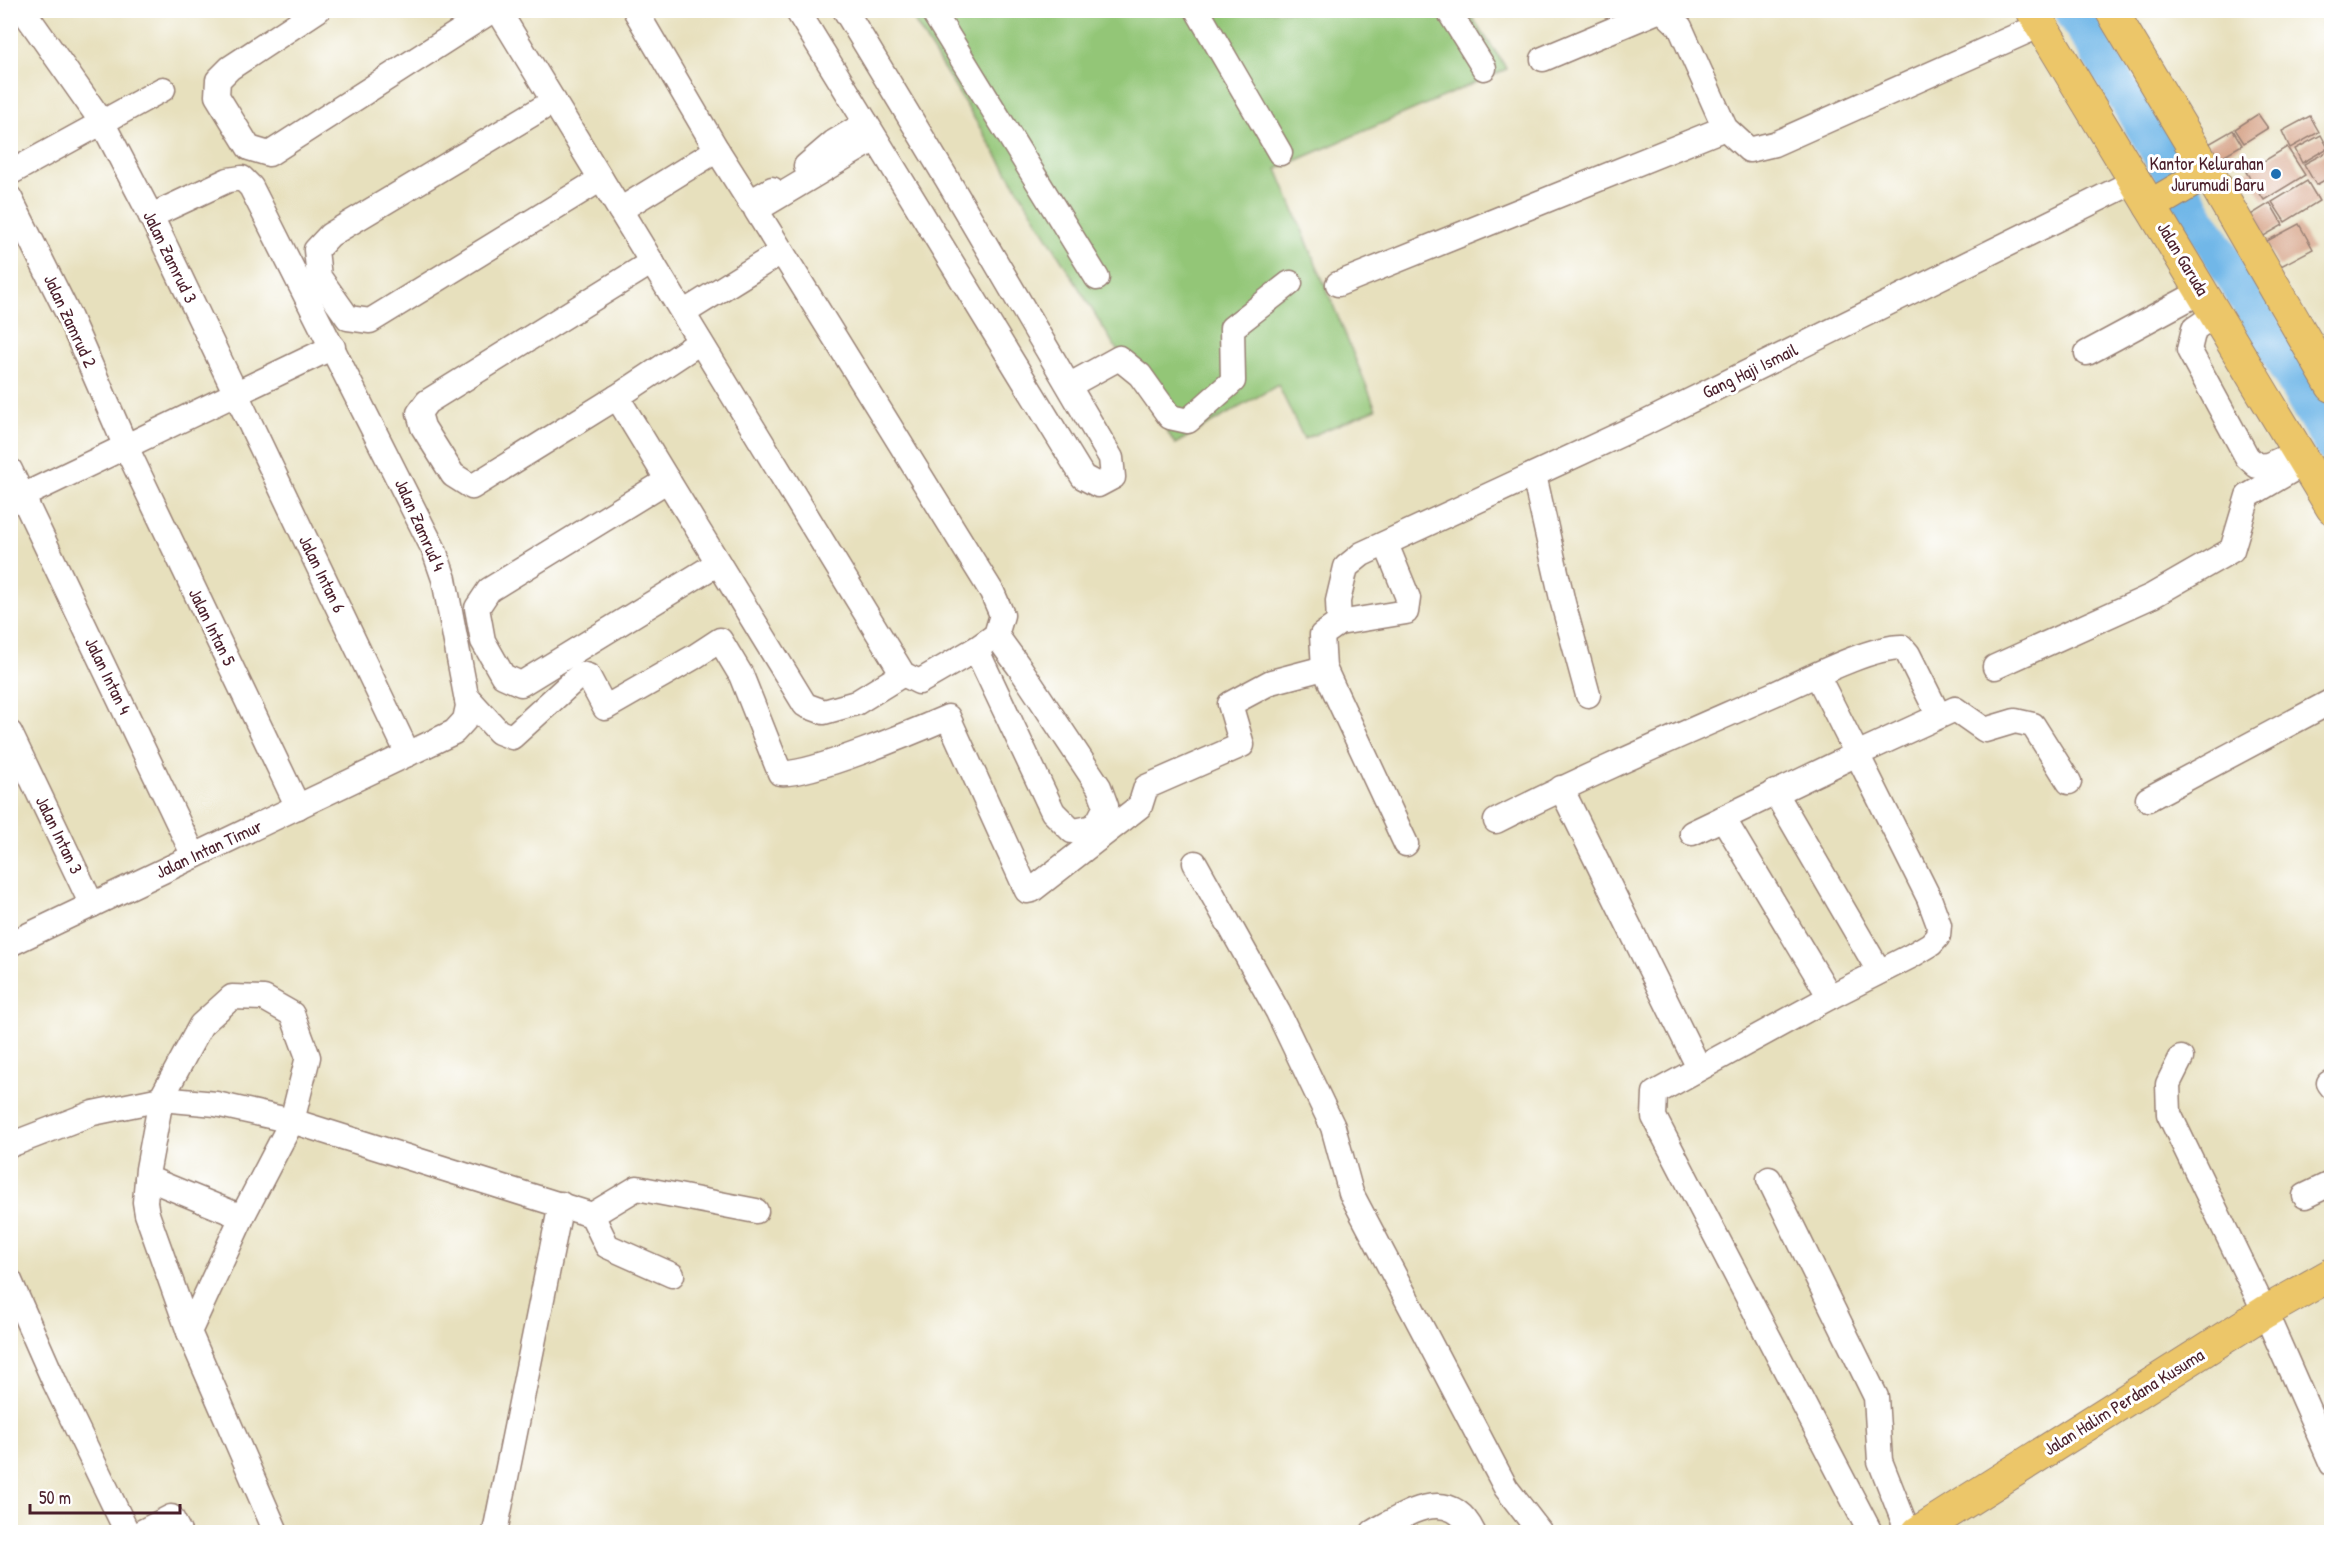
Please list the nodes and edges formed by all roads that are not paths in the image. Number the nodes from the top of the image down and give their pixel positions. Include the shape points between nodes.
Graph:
1 (23, 10) edge
2 (318, 10) edge
3 (493, 10) edge
4 (498, 10) edge
5 (635, 10) edge
6 (797, 10) edge
7 (845, 10) edge
8 (932, 10) edge
9 (1197, 10) edge
10 (1448, 10) edge
11 (1661, 10) edge
12 (2111, 10) edge
13 (2037, 18) edge
14 (1543, 59) dead end
15 (1484, 68) dead end
16 (162, 89) dead end
17 (554, 101) junction
18 (102, 122) junction
19 (1725, 128) junction
20 (871, 131) junction
21 (717, 150) junction
22 (1280, 153) dead end
23 (10, 174) edge
24 (2203, 175) junction
25 (947, 178) junction
26 (601, 179) junction
27 (791, 183) junction
28 (2150, 194) junction
29 (10, 198) edge
30 (913, 201) junction
31 (620, 210) junction
32 (151, 216) junction
33 (781, 252) junction
34 (652, 262) junction
35 (1097, 278) dead end
36 (1290, 283) dead end
37 (1338, 284) dead end
38 (2209, 302) junction
39 (683, 313) junction
40 (700, 342) junction
41 (333, 347) junction
42 (2087, 353) dead end
43 (1070, 385) junction
44 (2331, 386) edge
45 (236, 394) junction
46 (617, 397) junction
47 (126, 447) junction
48 (2300, 458) junction
49 (10, 470) edge
50 (1534, 475) junction
51 (668, 480) junction
52 (16, 499) edge
53 (2331, 508) edge
54 (1386, 544) junction
55 (718, 563) junction
56 (1339, 623) junction
57 (996, 635) junction
58 (976, 650) junction
59 (1995, 667) dead end
60 (1324, 668) junction
61 (903, 674) junction
62 (1817, 675) junction
63 (1588, 695) dead end
64 (468, 698) junction
65 (2331, 703) edge
66 (1938, 716) junction
67 (10, 734) edge
68 (408, 754) junction
69 (1857, 754) junction
70 (2069, 782) dead end
71 (1561, 788) junction
72 (1775, 792) junction
73 (2148, 799) dead end
74 (298, 807) junction
75 (1723, 818) junction
76 (1496, 821) dead end
77 (1692, 833) dead end
78 (1406, 844) dead end
79 (194, 856) junction
80 (1195, 863) dead end
81 (92, 905) junction
82 (10, 944) edge
83 (1879, 971) junction
84 (1830, 997) junction
85 (2181, 1058) dead end
86 (1699, 1068) junction
87 (161, 1099) junction
88 (292, 1121) junction
89 (10, 1145) edge
90 (147, 1178) junction
91 (1769, 1179) dead end
92 (2331, 1183) edge
93 (2305, 1196) dead end
94 (561, 1204) junction
95 (756, 1211) dead end
96 (592, 1215) junction
97 (242, 1217) junction
98 (2331, 1274) edge
99 (672, 1275) dead end
100 (10, 1281) edge
101 (2265, 1312) junction
102 (189, 1332) junction
103 (2331, 1464) edge
104 (127, 1533) edge
105 (142, 1533) edge
106 (179, 1533) edge
107 (276, 1533) edge
108 (495, 1533) edge
109 (1373, 1533) edge
110 (1473, 1533) edge
111 (1540, 1533) edge
112 (1870, 1533) edge
113 (1908, 1533) edge
114 (1918, 1533) edge

1 - 18 street, Jalan Zamrud 3
2 - 3 street via 218,80 217,96 249,147 269,154
4 - 17 street
5 - 21 street
6 - 20 street
7 - 25 street
8 - 35 street
9 - 22 street
10 - 15 street
11 - 14 street
11 - 19 street via 1680,27
12 - 24 main road
13 - 19 street via 1774,144 1749,150
13 - 28 main road, Jalan Garuda
16 - 18 street
17 - 26 street
17 - 26 street via 330,235 316,250 320,277 348,318 370,321
18 - 23 street
18 - 32 street, Jalan Zamrud 3
19 - 37 street
20 - 27 street
20 - 30 street
21 - 27 street via 750,202
21 - 31 street
24 - 28 main road
24 - 44 main road
25 - 30 street
25 - 43 street
26 - 31 street
27 - 33 street via 756,210
28 - 38 main road, Jalan Garuda
28 - 50 street, Gang Haji Ismail
29 - 47 street, Jalan Zamrud 2 via 69,316
30 - 43 street via 1083,477 1098,486 1113,477 1111,458
31 - 34 street
32 - 41 street, Jalan Zamrud 4 via 228,180 242,178 251,187
32 - 45 street, Jalan Zamrud 3
33 - 39 street
33 - 57 street via 992,592 1002,615
34 - 39 street
34 - 46 street via 427,402 419,413 423,427 453,476 472,487
36 - 43 street via 1232,328 1233,381 1188,421 1170,417 1140,375 1119,358
38 - 42 street
38 - 48 main road, Jalan Garuda
38 - 48 street via 2194,329 2189,350 2247,457 2257,466
39 - 40 street
40 - 46 street
40 - 61 street
41 - 45 street
41 - 64 street, Jalan Zamrud 4 via 434,550 444,579
45 - 47 street
45 - 68 street, Jalan Intan 6
46 - 51 street
47 - 52 street
47 - 74 street, Jalan Intan 5
48 - 53 main road, Jalan Garuda
48 - 59 street via 2248,496 2232,550 2152,596
49 - 52 street, Jalan Intan 4
50 - 54 street, Gang Haji Ismail
50 - 63 street
51 - 55 street
51 - 55 street via 489,590 477,608 483,641 503,676 521,684
52 - 79 street, Jalan Intan 4
54 - 56 street, Gang Haji Ismail via 1362,554 1346,567 1338,602
54 - 56 street via 1408,598 1406,612
55 - 61 street via 805,705 824,712 856,703
56 - 60 street via 1322,635
57 - 58 street
57 - 58 street via 1099,787 1106,806 1097,825 1072,831 1053,812
58 - 61 street via 919,682
60 - 64 street via 1271,682 1230,704 1242,745 1146,787 1140,806 1027,891 948,717 833,761 790,774 780,773 741,675 720,640 605,708 588,676 581,674 512,736 499,732
60 - 78 street
62 - 66 street via 1887,647 1902,647
62 - 69 street
62 - 71 street
64 - 68 street, Jalan Zamrud 4 via 465,720 454,732
65 - 73 street
66 - 69 street
66 - 70 street via 1955,709 1985,730 2014,721 2033,725
67 - 81 street, Jalan Intan 3
68 - 74 street, Jalan Intan Timur
69 - 72 street
69 - 83 street via 1939,925 1938,936 1931,944
71 - 76 street
71 - 86 street
72 - 75 street
72 - 83 street
74 - 79 street, Jalan Intan Timur
75 - 77 street
75 - 84 street
79 - 81 street, Jalan Intan Timur
80 - 111 street via 1278,1012 1328,1116 1351,1193 1506,1488
81 - 82 street, Jalan Intan Timur
83 - 84 street
84 - 86 street
85 - 101 street via 2168,1084 2169,1114
86 - 112 street via 1655,1093 1654,1117
87 - 88 street via 216,1104
87 - 88 street via 201,1025 232,997 264,998 292,1014 308,1057
87 - 89 street via 93,1113
87 - 90 street
88 - 94 street
88 - 97 street
90 - 97 street
90 - 102 street via 147,1214
91 - 113 street via 1876,1397 1880,1461
92 - 93 street
94 - 96 street
94 - 108 street
95 - 96 street via 637,1188
96 - 99 street via 608,1246
97 - 102 street
98 - 101 main road, Jalan Halim Perdana Kusuma
100 - 104 street
101 - 103 street
101 - 114 main road, Jalan Halim Perdana Kusuma
102 - 107 street
105 - 106 street via 171,1517
109 - 110 street via 1413,1510 1437,1505 1452,1509

